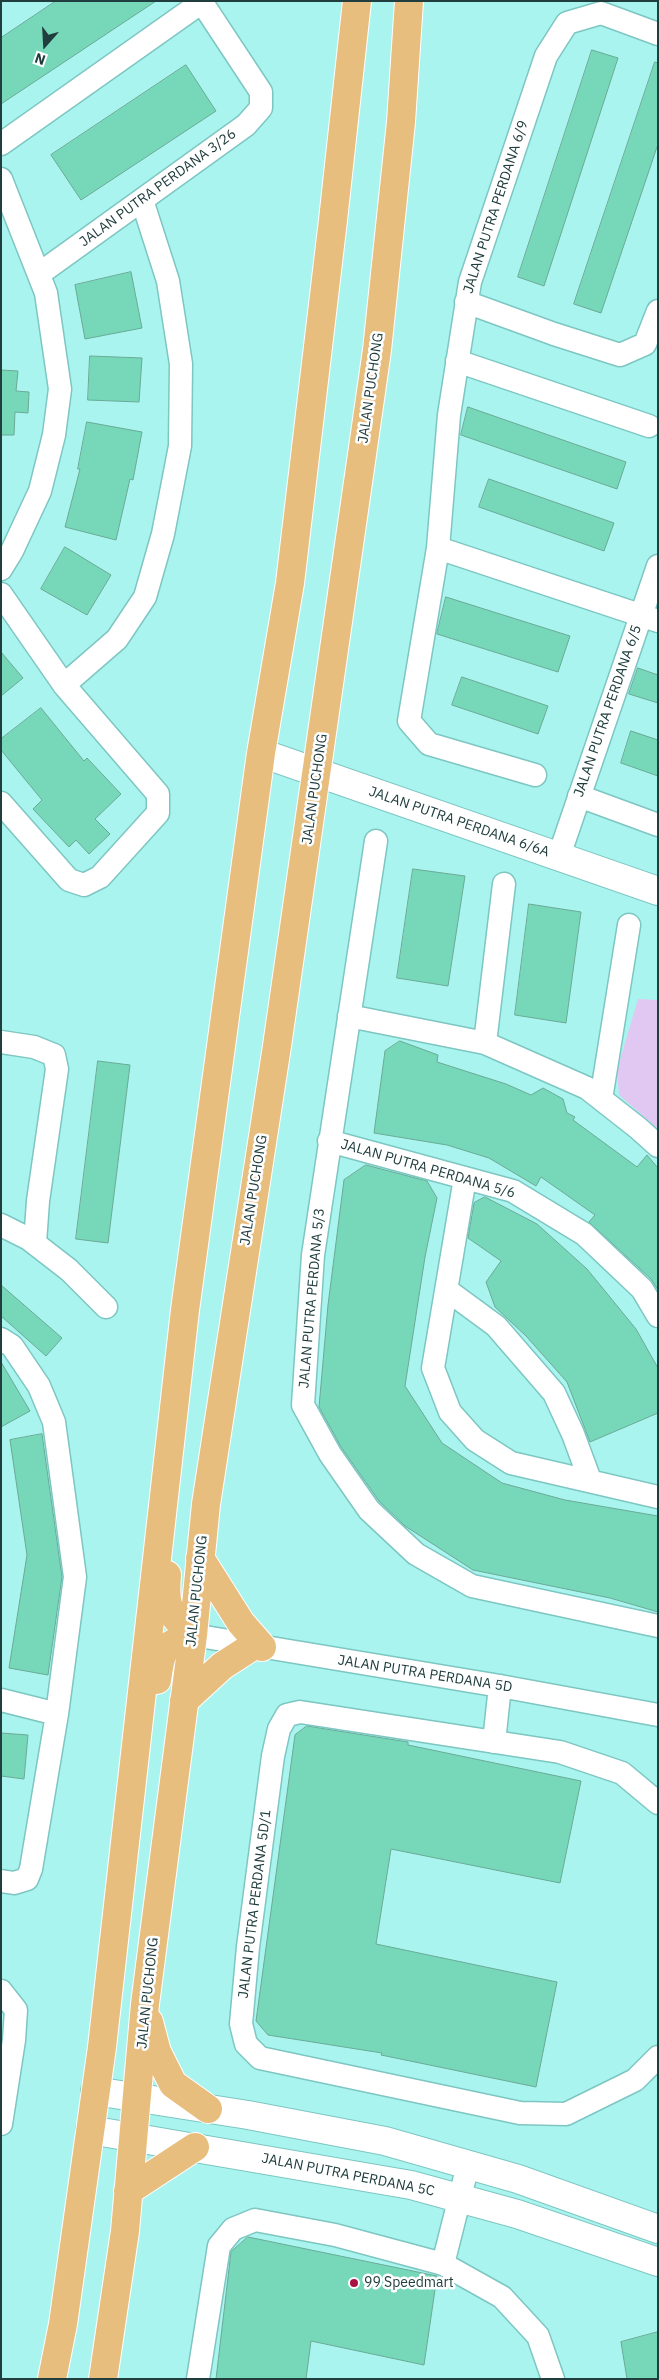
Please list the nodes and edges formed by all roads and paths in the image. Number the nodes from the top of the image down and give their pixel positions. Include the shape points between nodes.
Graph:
1 (357, 1) edge
2 (408, 1) edge
3 (202, 2) edge
4 (658, 34) edge
5 (1, 144) edge
6 (1, 179) edge
7 (142, 200) junction
8 (39, 274) junction
9 (466, 302) junction
10 (658, 311) edge
11 (457, 361) junction
12 (649, 426) dead end
13 (438, 548) junction
14 (658, 566) edge
15 (1, 569) edge
16 (1, 594) edge
17 (649, 619) edge
18 (64, 685) junction
19 (261, 753) junction
20 (317, 773) junction
21 (535, 775) dead end
22 (579, 796) junction
23 (1, 803) edge
24 (658, 825) edge
25 (376, 841) dead end
26 (559, 856) junction
27 (504, 884) dead end
28 (658, 891) edge
29 (629, 925) dead end
30 (349, 1016) junction
31 (1, 1042) edge
32 (485, 1043) junction
33 (601, 1099) junction
34 (329, 1140) junction
35 (658, 1146) edge
36 (465, 1178) junction
37 (1, 1225) edge
38 (34, 1243) junction
39 (447, 1290) junction
40 (106, 1307) dead end
41 (658, 1316) edge
42 (1, 1339) edge
43 (590, 1480) junction
44 (658, 1497) edge
45 (163, 1512) junction
46 (200, 1558) junction
47 (658, 1626) edge
48 (193, 1635) junction
49 (258, 1647) junction
50 (500, 1686) junction
51 (1, 1700) edge
52 (184, 1701) junction
53 (57, 1714) junction
54 (658, 1715) edge
55 (494, 1742) junction
56 (135, 1750) junction
57 (658, 1803) edge
58 (1, 1881) edge
59 (1, 1991) edge
60 (145, 2004) junction
61 (658, 2057) edge
62 (96, 2091) junction
63 (138, 2098) junction
64 (208, 2109) junction
65 (1, 2124) edge
66 (90, 2130) junction
67 (135, 2136) junction
68 (195, 2146) junction
69 (468, 2165) junction
70 (128, 2191) junction
71 (460, 2198) junction
72 (658, 2229) edge
73 (658, 2262) edge
74 (443, 2264) junction
75 (52, 2379) edge
76 (103, 2379) edge
77 (198, 2379) edge
78 (553, 2379) edge

1 - 19 main road via 290,583
2 - 20 main road, JALAN PUCHONG via 401,122 377,350
3 - 5 street
3 - 7 street, JALAN PUTRA PERDANA 3/26 via 261,92 261,108 246,125
4 - 9 street, JALAN PUTRA PERDANA 6/9 via 601,13 567,23 546,56
6 - 8 street
7 - 8 street, JALAN PUTRA PERDANA 3/26
7 - 18 street via 168,281 181,364 180,446 145,597 117,639
8 - 15 street via 46,293 60,389 54,435 40,491
9 - 10 street via 620,355 645,344
9 - 11 street, JALAN PUTRA PERDANA 6/9
11 - 12 street
11 - 13 street, JALAN PUTRA PERDANA 6/9
13 - 17 street
13 - 21 street, JALAN PUTRA PERDANA 6/9 via 409,721 428,744
14 - 17 street, JALAN PUTRA PERDANA 6/5
16 - 18 street
17 - 22 street, JALAN PUTRA PERDANA 6/5
18 - 23 street via 158,794 158,813 100,877 84,885 69,880
19 - 20 street, JALAN PUTRA PERDANA 6/6A
19 - 45 main road via 185,1310
20 - 26 street, JALAN PUTRA PERDANA 6/6A
20 - 46 main road, JALAN PUCHONG
22 - 24 street
22 - 26 street, JALAN PUTRA PERDANA 6/5
25 - 30 street, JALAN PUTRA PERDANA 5/3
26 - 28 street, JALAN PUTRA PERDANA 6/6A
27 - 32 street
29 - 33 street
30 - 32 street
30 - 34 street, JALAN PUTRA PERDANA 5/3
31 - 38 street via 34,1047 54,1055 57,1069
32 - 33 street via 587,1088
33 - 35 street
34 - 36 street, JALAN PUTRA PERDANA 5/6
34 - 47 street, JALAN PUTRA PERDANA 5/3 via 313,1254 303,1405 330,1454 369,1510 416,1554 472,1586
36 - 39 street
36 - 41 street, JALAN PUTRA PERDANA 5/6 via 513,1191 584,1234 642,1289
37 - 38 street
38 - 40 street via 69,1270
39 - 43 street via 496,1326 554,1393
39 - 43 street via 433,1368 450,1412 475,1440 511,1464
42 - 53 street via 12,1346 39,1386 54,1422 67,1507 74,1576
43 - 44 street
45 - 48 main road via 169,1531 165,1598 172,1615
45 - 56 main road
46 - 48 main road, JALAN PUCHONG
46 - 49 main road
48 - 49 street, JALAN PUTRA PERDANA 5D
48 - 52 main road, JALAN PUCHONG
48 - 56 main road via 168,1645 161,1654 148,1731
49 - 50 street, JALAN PUTRA PERDANA 5D
49 - 52 main road via 222,1666
50 - 54 street, JALAN PUTRA PERDANA 5D
50 - 55 street
51 - 53 street
52 - 60 main road, JALAN PUCHONG
53 - 58 street via 31,1869 27,1879 14,1883
55 - 57 street, JALAN PUTRA PERDANA 5D/1 via 560,1752 622,1773
55 - 61 street, JALAN PUTRA PERDANA 5D/1 via 300,1712 288,1715 279,1729 273,1756 248,1947 241,2024 246,2044 260,2058 520,2113 566,2114 635,2080
56 - 62 main road
59 - 65 street via 16,2010
60 - 63 main road, JALAN PUCHONG
60 - 64 main road via 156,2052 173,2084
62 - 63 street
62 - 66 main road
63 - 64 street
63 - 67 main road, JALAN PUCHONG
64 - 69 street via 385,2141
66 - 67 street, JALAN PUTRA PERDANA 5C
66 - 75 main road via 63,2324
67 - 68 street, JALAN PUTRA PERDANA 5C
67 - 70 main road, JALAN PUCHONG
68 - 70 main road
68 - 71 street, JALAN PUTRA PERDANA 5C via 412,2185
69 - 71 street
69 - 72 street via 518,2179
70 - 76 main road, JALAN PUCHONG
71 - 73 street, JALAN PUTRA PERDANA 5C via 518,2214
71 - 74 street
74 - 77 street via 335,2235 254,2220 232,2229 218,2246
74 - 78 street via 508,2303 538,2336

